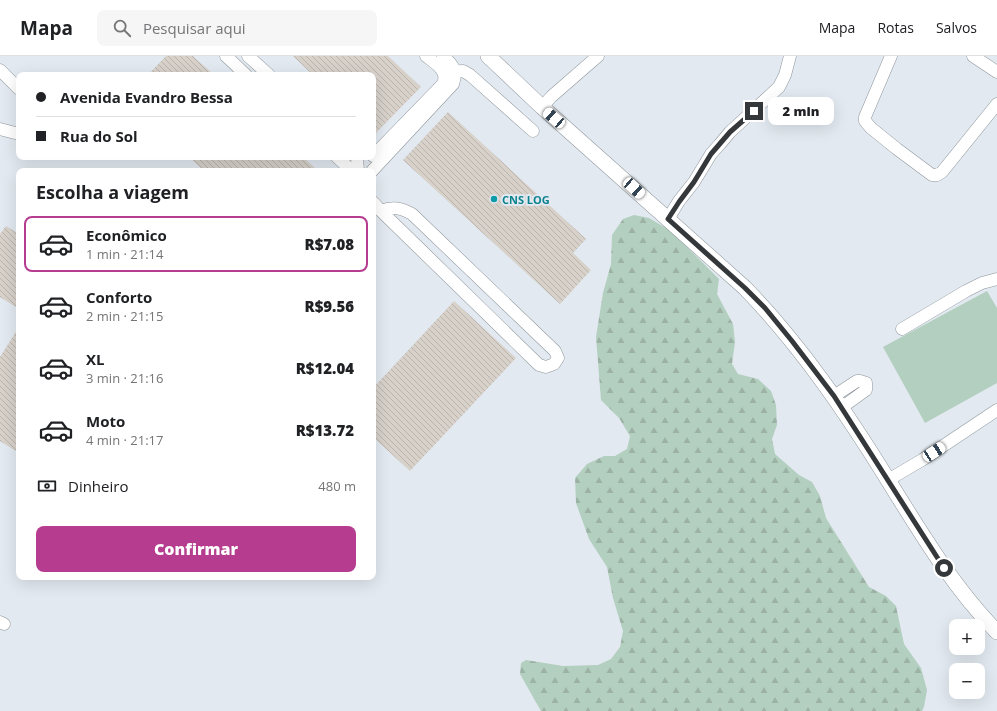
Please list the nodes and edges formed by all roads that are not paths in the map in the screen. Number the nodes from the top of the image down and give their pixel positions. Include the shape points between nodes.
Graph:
1 (226, 56) edge
2 (248, 56) edge
3 (426, 56) edge
4 (443, 56) edge
5 (488, 56) edge
6 (598, 56) edge
7 (790, 56) edge
8 (891, 56) edge
9 (973, 56) edge
10 (0, 70) edge
11 (243, 72) edge
12 (266, 72) edge
13 (449, 72) junction
14 (997, 72) edge
15 (16, 86) edge
16 (997, 104) edge
17 (542, 107) junction
18 (0, 130) edge
19 (533, 131) dead end
20 (16, 133) edge
21 (376, 153) edge
22 (340, 160) edge
23 (349, 168) edge
24 (375, 168) edge
25 (377, 206) edge
26 (668, 219) junction
27 (997, 279) edge
28 (902, 329) dead end
29 (997, 410) edge
30 (888, 480) junction
31 (997, 632) edge

1 - 11 street
2 - 12 street
3 - 13 street
4 - 13 street via 450,62
5 - 17 main road
6 - 17 street
7 - 26 street via 786,75 779,87 730,132 711,154
8 - 16 street via 865,121 932,175 942,172
9 - 14 street
10 - 15 street
13 - 19 street via 463,71 470,74
13 - 21 street via 443,84
13 - 24 street via 455,77 453,84
17 - 26 main road
18 - 20 street
22 - 23 street
25 - 25 street via 540,365 546,367 554,364 558,358 555,351 412,214 396,207
26 - 30 main road via 765,308 838,402
27 - 28 street via 966,291
29 - 30 street
30 - 31 main road via 938,559 969,601

